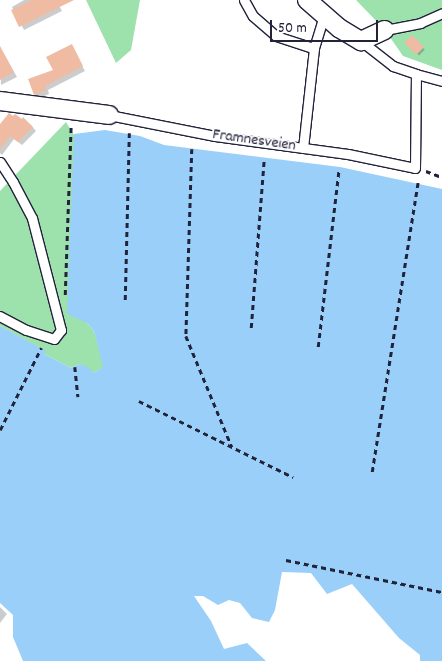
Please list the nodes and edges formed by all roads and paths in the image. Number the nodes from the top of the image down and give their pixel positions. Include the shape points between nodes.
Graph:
1 (244, 0) edge
2 (307, 0) edge
3 (442, 13) edge
4 (324, 16) junction
5 (384, 30) joint
6 (361, 41) junction
7 (314, 48) junction
8 (416, 74) junction
9 (442, 81) edge
10 (0, 101) edge
11 (72, 110) junction
12 (109, 115) joint
13 (129, 133) dead end
14 (303, 148) junction
15 (192, 149) dead end
16 (264, 158) dead end
17 (0, 162) edge
18 (415, 168) junction
19 (339, 169) dead end
20 (442, 176) edge
21 (418, 183) dead end
22 (126, 300) dead end
23 (0, 316) edge
24 (58, 317) junction
25 (251, 328) dead end
26 (318, 347) dead end
27 (41, 348) dead end
28 (75, 367) dead end
29 (78, 397) dead end
30 (139, 401) dead end
31 (0, 430) edge
32 (232, 447) junction
33 (372, 472) dead end
34 (293, 477) dead end
35 (286, 560) dead end
36 (442, 592) edge

1 - 7 lane via 253,16 276,36
2 - 4 street
3 - 5 lane via 420,23
4 - 6 street
4 - 7 lane
5 - 6 street
6 - 8 lane via 393,66
7 - 14 lane
8 - 9 lane
8 - 18 lane
10 - 11 street, Framnesveien
11 - 12 street, Framnesveien
11 - 24 path via 64,301
12 - 14 lane, Framnesveien via 197,133
13 - 22 path
14 - 18 lane, Framnesveien
15 - 32 path via 186,336
16 - 25 path
17 - 24 lane via 32,218
18 - 20 path
19 - 26 path
21 - 33 path
23 - 24 lane via 26,330 54,339 61,330
27 - 31 path
28 - 29 path
30 - 32 path
32 - 34 path
35 - 36 path

